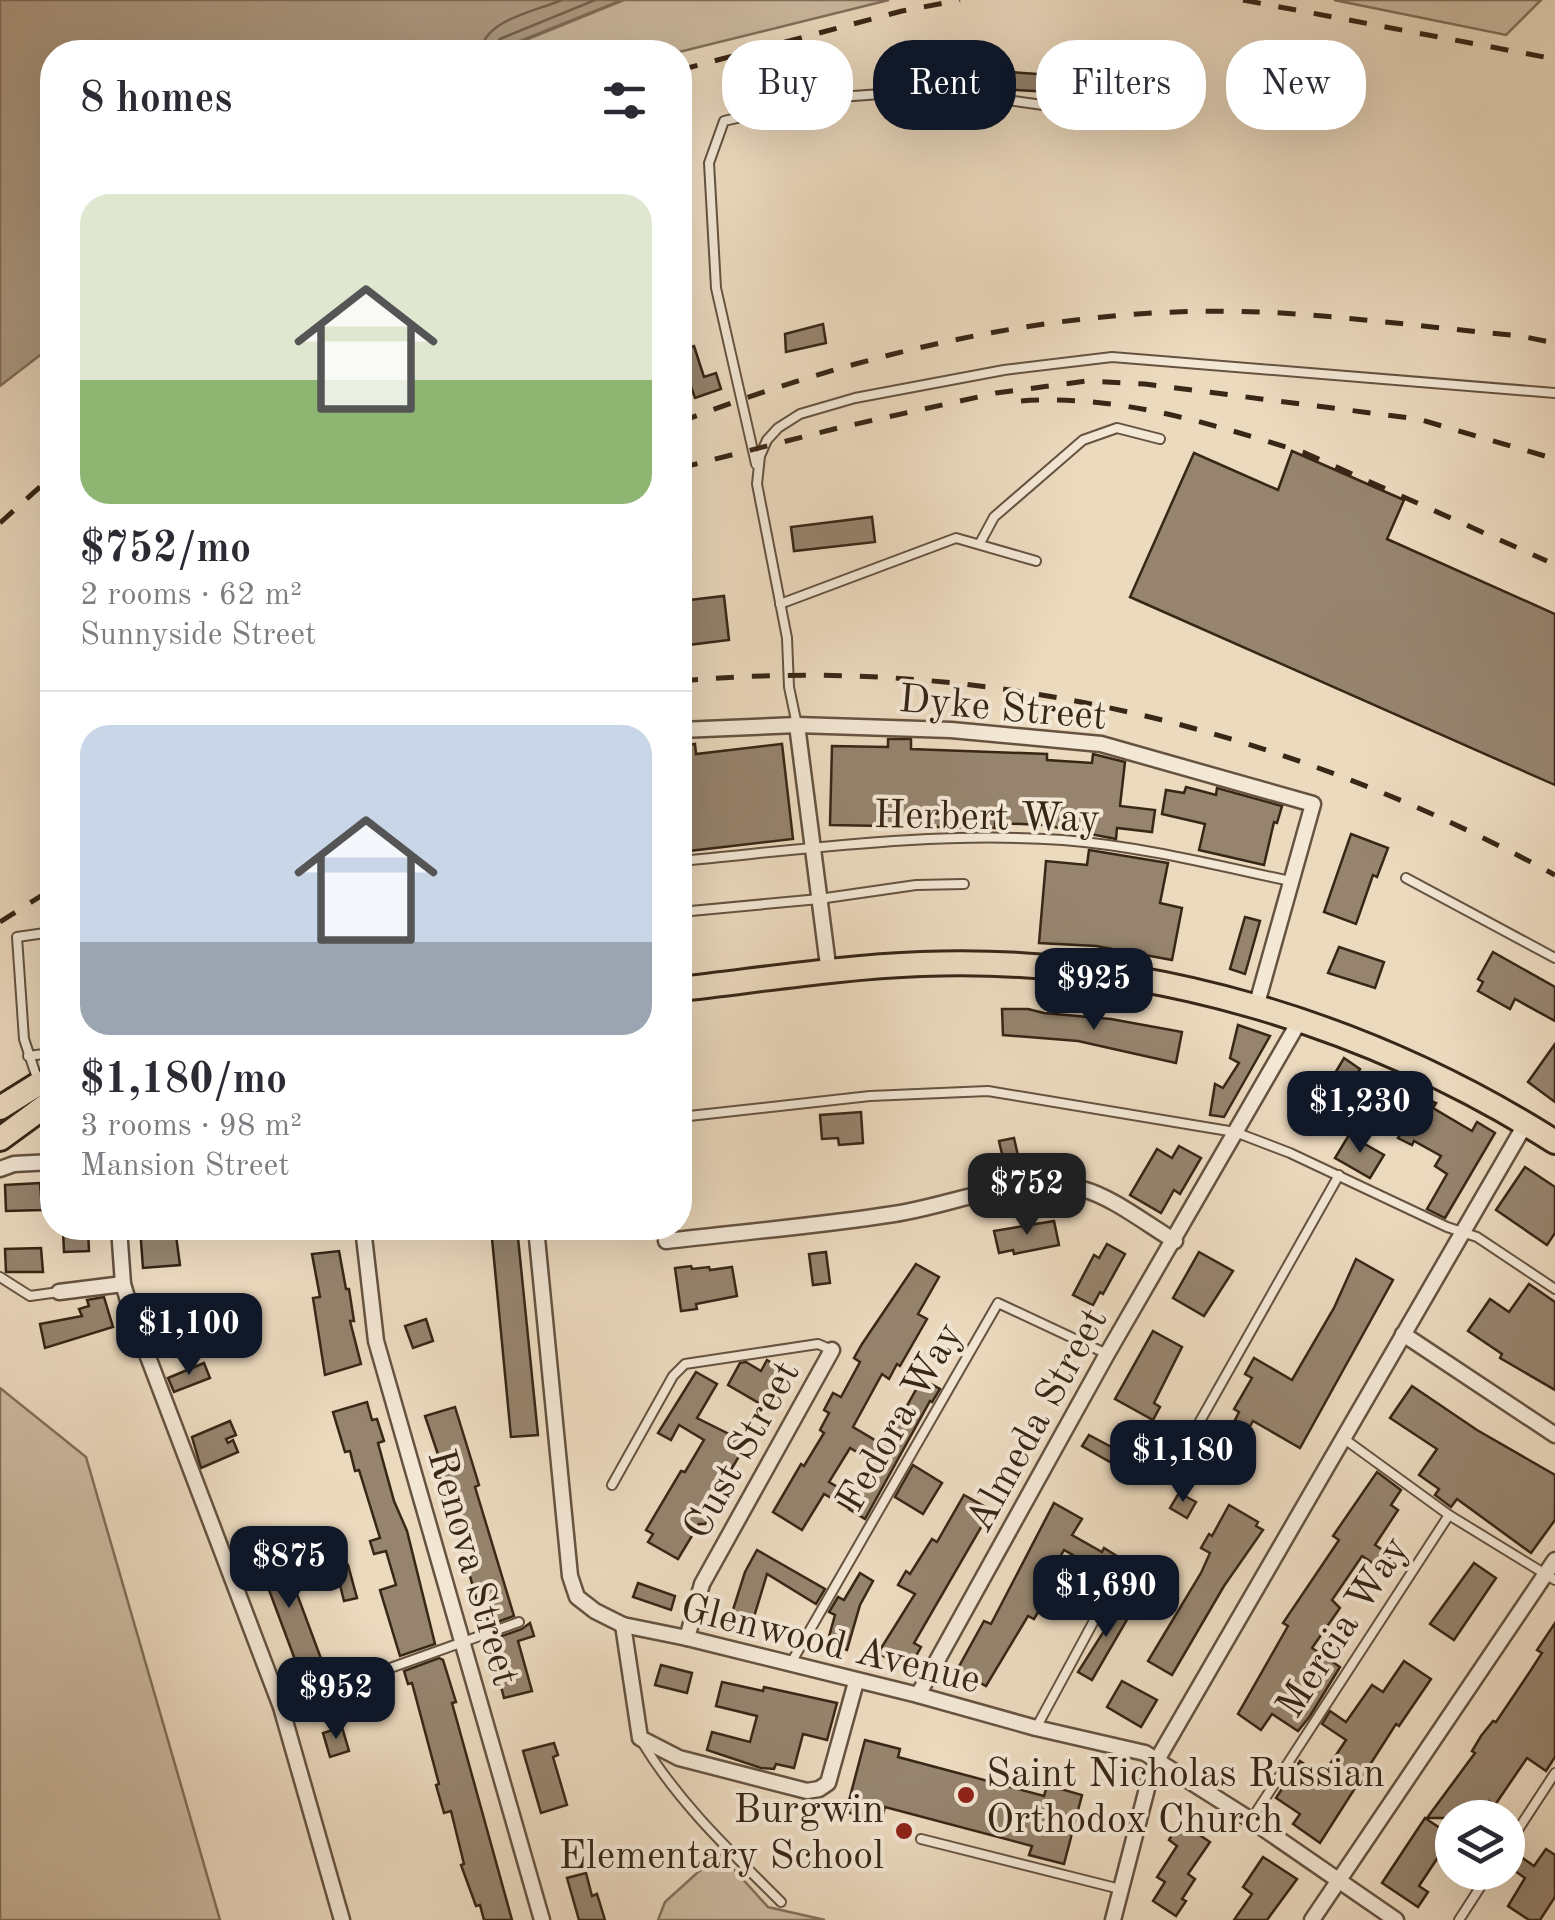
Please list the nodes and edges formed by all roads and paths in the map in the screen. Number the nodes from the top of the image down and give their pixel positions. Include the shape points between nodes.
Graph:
1 (1036, 104) edge
2 (1555, 393) edge
3 (1160, 439) dead end
4 (757, 468) junction
5 (980, 543) junction
6 (1036, 560) dead end
7 (780, 604) junction
8 (797, 725) junction
9 (692, 729) edge
10 (815, 849) junction
11 (692, 861) edge
12 (1406, 878) dead end
13 (1290, 881) junction
14 (964, 884) dead end
15 (819, 899) junction
16 (692, 911) edge
17 (40, 934) edge
18 (1555, 958) edge
19 (829, 973) junction
20 (692, 988) edge
21 (1256, 1007) junction
22 (1300, 1020) junction
23 (40, 1055) edge
24 (28, 1056) junction
25 (40, 1075) edge
26 (40, 1091) edge
27 (40, 1096) edge
28 (0, 1108) edge
29 (692, 1116) edge
30 (1526, 1124) junction
31 (1235, 1132) junction
32 (0, 1138) edge
33 (1555, 1142) edge
34 (40, 1163) edge
35 (0, 1169) edge
36 (1340, 1176) junction
37 (1462, 1232) junction
38 (692, 1238) edge
39 (121, 1240) edge
40 (365, 1240) edge
41 (537, 1240) edge
42 (675, 1240) edge
43 (1175, 1240) junction
44 (666, 1241) dead end
45 (0, 1277) edge
46 (124, 1284) junction
47 (1555, 1289) edge
48 (59, 1292) joint
49 (1404, 1334) junction
50 (832, 1350) joint
51 (1107, 1354) junction
52 (1555, 1436) edge
53 (1344, 1438) junction
54 (1186, 1446) dead end
55 (612, 1485) dead end
56 (1450, 1515) junction
57 (1555, 1560) edge
58 (1122, 1569) dead end
59 (1550, 1577) edge
60 (520, 1622) dead end
61 (623, 1625) junction
62 (687, 1638) junction
63 (461, 1643) junction
64 (791, 1664) junction
65 (856, 1682) junction
66 (918, 1695) junction
67 (280, 1706) junction
68 (1036, 1728) junction
69 (640, 1738) junction
70 (1157, 1760) junction
71 (1555, 1773) edge
72 (1525, 1819) edge
73 (1251, 1820) junction
74 (921, 1839) dead end
75 (1339, 1881) junction
76 (1120, 1888) junction
77 (1478, 1890) edge
78 (780, 1902) dead end
79 (342, 1920) edge
80 (542, 1920) edge
81 (1112, 1920) edge
82 (1312, 1920) edge
83 (1396, 1920) edge
84 (1458, 1920) edge

1 - 4 lane via 936,90 825,98 724,122 709,164 716,288
2 - 4 lane via 1180,360 1076,359 814,409 778,428
3 - 5 lane via 1117,428 1083,440 994,517
4 - 7 lane
5 - 6 lane
5 - 7 lane via 956,538
7 - 8 lane
8 - 9 street, Dyke Street
8 - 10 street
8 - 13 street, Dyke Street via 1101,744 1312,804
10 - 11 lane, Herbert Way
10 - 13 lane, Herbert Way via 937,838 1066,840
10 - 15 street
12 - 18 lane
13 - 21 street
14 - 15 lane
15 - 16 lane
15 - 19 street
17 - 24 lane via 17,937
19 - 20 main road
19 - 21 main road via 922,964 1049,969 1133,979
21 - 22 main road
22 - 30 main road via 1414,1065
22 - 31 street, Almeda Street
23 - 24 lane
24 - 25 lane
26 - 28 main road
27 - 32 main road
29 - 31 lane via 988,1091
30 - 33 main road
30 - 37 street
31 - 36 lane
31 - 43 street, Almeda Street
34 - 35 street
36 - 37 lane
36 - 54 lane
37 - 47 lane
37 - 49 street
38 - 43 street via 896,1214 1048,1186 1095,1194
39 - 46 street
40 - 63 street, Renova Street via 376,1342
41 - 61 street, Glenwood Avenue via 572,1588 595,1612
42 - 44 street
43 - 51 street, Almeda Street
45 - 48 lane via 30,1296
46 - 48 street
46 - 67 street
49 - 52 street
49 - 53 street
50 - 55 lane via 818,1344 685,1364
50 - 62 street, Cust Street via 702,1584
51 - 64 lane, Fedora Way via 998,1302
51 - 66 street, Almeda Street
53 - 56 lane
53 - 70 street
56 - 59 lane
56 - 73 lane, Mercia Way
57 - 59 street
58 - 68 lane
59 - 75 street
60 - 63 lane
61 - 62 street, Glenwood Avenue
61 - 69 street
62 - 64 street, Glenwood Avenue
63 - 67 lane
63 - 80 street, Renova Street
64 - 65 street, Glenwood Avenue
65 - 66 street, Glenwood Avenue
65 - 69 street via 828,1783 814,1791 680,1758
66 - 68 street, Glenwood Avenue
67 - 79 street
68 - 70 street, Glenwood Avenue
69 - 78 lane via 664,1779
70 - 73 street, Glenwood Avenue
70 - 76 street
71 - 72 lane
73 - 75 street, Glenwood Avenue
74 - 76 lane
75 - 82 street
75 - 83 street, Glenwood Avenue
76 - 81 street
77 - 84 lane

